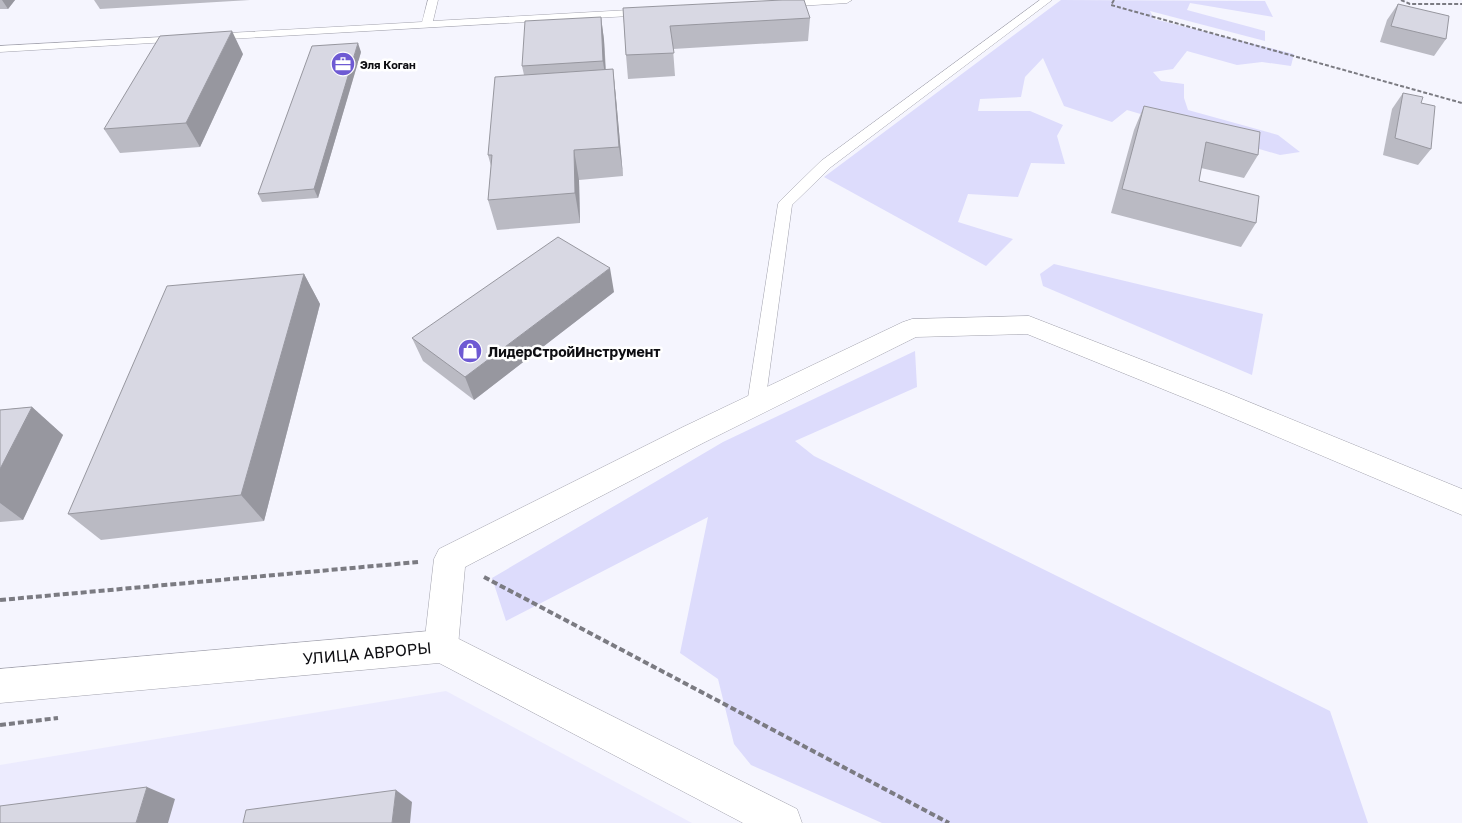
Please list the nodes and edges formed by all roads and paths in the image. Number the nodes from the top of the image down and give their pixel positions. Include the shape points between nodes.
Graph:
1 (433, 0) edge
2 (847, 0) edge
3 (1047, 0) edge
4 (1114, 0) edge
5 (1401, 0) edge
6 (794, 2) edge
7 (1462, 4) edge
8 (765, 5) edge
9 (655, 12) edge
10 (426, 25) junction
11 (0, 49) edge
12 (1462, 103) edge
13 (756, 404) junction
14 (1462, 502) edge
15 (441, 646) junction
16 (0, 686) edge
17 (68, 717) dead end
18 (0, 724) edge
19 (783, 823) edge

1 - 10 lane
2 - 6 lane
3 - 13 lane via 826,164 786,204
4 - 12 path via 1111,5
5 - 7 path via 1410,4
6 - 8 lane
9 - 10 lane
10 - 11 lane
13 - 14 street via 912,328 1029,325
13 - 15 street via 450,559
15 - 16 street, УЛИЦА АВРОРЫ
15 - 19 street, УЛИЦА АВРОРЫ
17 - 18 path

